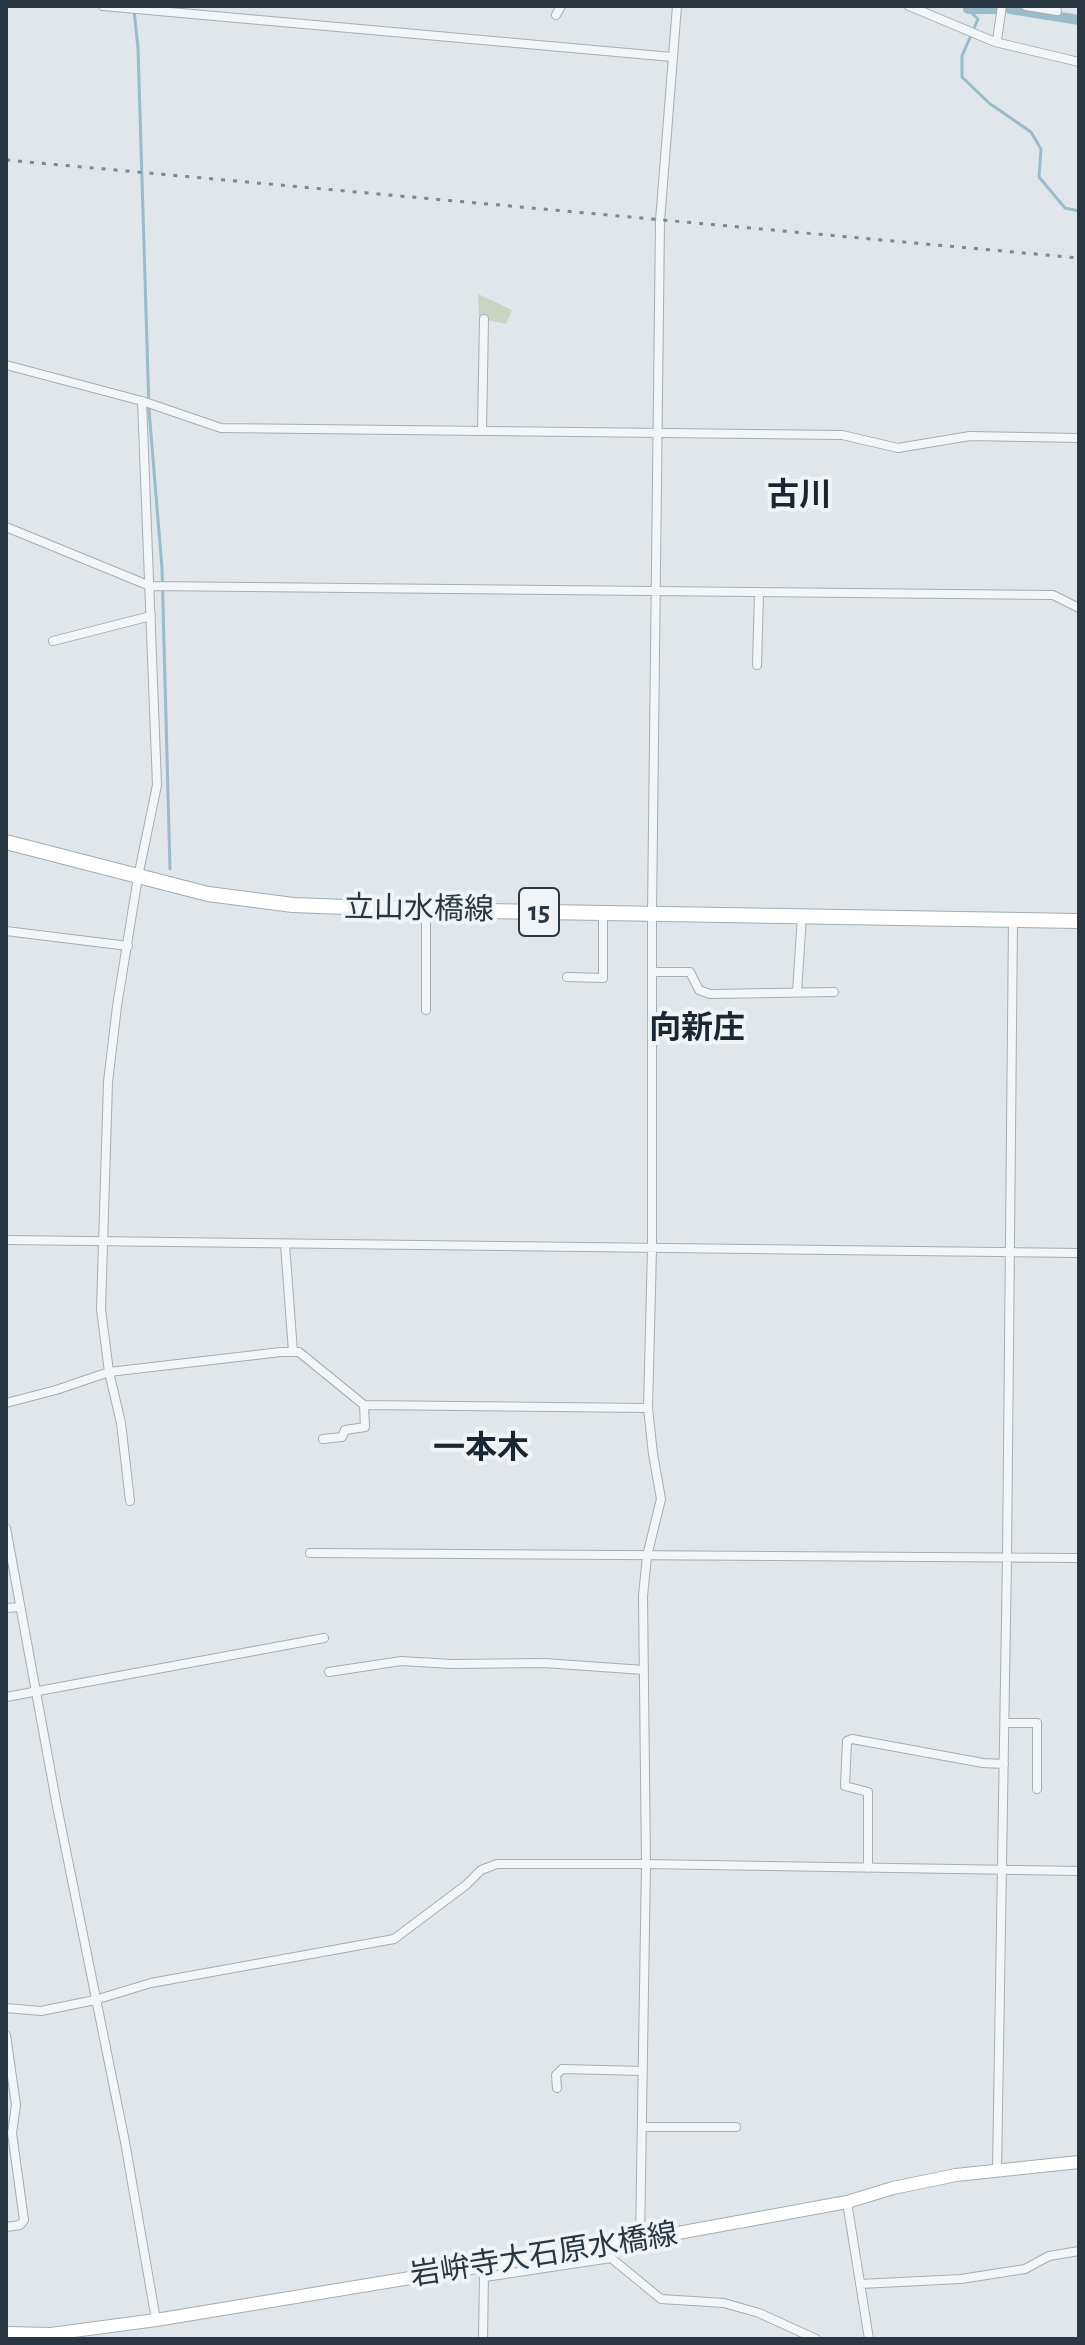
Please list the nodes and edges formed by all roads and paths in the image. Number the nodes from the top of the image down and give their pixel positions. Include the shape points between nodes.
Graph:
1 (103, 6) edge
2 (561, 6) edge
3 (677, 6) edge
4 (909, 6) edge
5 (1002, 6) edge
6 (1026, 6) edge
7 (217, 11) edge
8 (1057, 11) dead end
9 (556, 15) dead end
10 (995, 42) junction
11 (672, 57) junction
12 (1079, 62) edge
13 (484, 319) dead end
14 (6, 365) edge
15 (142, 401) junction
16 (482, 431) junction
17 (658, 433) junction
18 (1079, 438) edge
19 (6, 527) edge
20 (150, 586) junction
21 (656, 592) junction
22 (759, 593) junction
23 (1079, 608) edge
24 (151, 616) junction
25 (53, 641) dead end
26 (757, 665) dead end
27 (6, 842) edge
28 (138, 877) junction
29 (426, 910) junction
30 (603, 912) junction
31 (652, 913) junction
32 (802, 916) junction
33 (1013, 920) junction
34 (1079, 921) edge
35 (6, 931) edge
36 (128, 946) junction
37 (652, 972) junction
38 (567, 977) dead end
39 (797, 992) junction
40 (834, 992) dead end
41 (426, 1010) dead end
42 (6, 1240) edge
43 (102, 1241) junction
44 (285, 1244) junction
45 (652, 1249) junction
46 (1011, 1253) junction
47 (1079, 1253) edge
48 (293, 1352) junction
49 (109, 1372) junction
50 (6, 1403) edge
51 (364, 1405) junction
52 (648, 1408) junction
53 (323, 1439) dead end
54 (130, 1501) dead end
55 (6, 1528) edge
56 (310, 1553) dead end
57 (647, 1556) junction
58 (1007, 1558) junction
59 (1079, 1558) edge
60 (20, 1607) junction
61 (6, 1608) edge
62 (324, 1638) dead end
63 (644, 1670) junction
64 (329, 1672) dead end
65 (35, 1692) junction
66 (6, 1697) edge
67 (1005, 1723) junction
68 (1004, 1764) junction
69 (1037, 1789) dead end
70 (646, 1864) junction
71 (868, 1868) junction
72 (1002, 1871) junction
73 (1079, 1871) edge
74 (95, 2000) junction
75 (6, 2008) edge
76 (6, 2035) edge
77 (643, 2071) junction
78 (557, 2088) dead end
79 (642, 2127) junction
80 (736, 2127) dead end
81 (1079, 2162) edge
82 (997, 2171) junction
83 (847, 2202) junction
84 (6, 2227) edge
85 (640, 2240) junction
86 (1079, 2251) edge
87 (484, 2271) junction
88 (860, 2284) junction
89 (156, 2320) junction
90 (6, 2333) edge
91 (51, 2336) edge
92 (483, 2339) edge
93 (816, 2339) edge
94 (869, 2339) edge

1 - 7 street
2 - 9 street
3 - 11 street
4 - 10 street
5 - 10 street
6 - 8 street
7 - 11 street
10 - 12 street
11 - 17 street via 660,221
13 - 16 street
14 - 15 street
15 - 16 street via 221,428
15 - 20 street
16 - 17 street
17 - 18 street via 842,435 898,448 970,436
17 - 21 street
19 - 20 street
20 - 21 street
20 - 24 street
21 - 22 street
21 - 31 street
22 - 23 street via 1053,595
22 - 26 street
24 - 25 street
24 - 28 street via 157,785
27 - 28 main road, 立山水橋線 / 15
28 - 29 main road, 立山水橋線 / 15 via 244,900
28 - 36 street
29 - 30 main road, 立山水橋線 / 15
29 - 41 street
30 - 31 main road, 立山水橋線 / 15
30 - 38 street via 603,978
31 - 32 main road, 立山水橋線 / 15
31 - 37 street
32 - 33 main road, 立山水橋線 / 15
32 - 39 street
33 - 34 main road, 立山水橋線 / 15
33 - 46 street
35 - 36 street
36 - 43 street via 108,1082
37 - 39 street via 690,972 699,990 710,994
37 - 45 street
39 - 40 street
42 - 43 street
43 - 44 street
43 - 49 street via 101,1309
44 - 45 street
44 - 48 street
45 - 46 street
45 - 52 street
46 - 47 street
46 - 58 street
48 - 49 street
48 - 51 street
49 - 50 street
49 - 54 street
51 - 52 street
51 - 53 street via 365,1427
52 - 57 street via 661,1499
55 - 60 street
56 - 57 street
57 - 58 street
57 - 63 street
58 - 59 street
58 - 67 street
60 - 61 street
60 - 65 street
62 - 65 street
63 - 64 street via 401,1661
63 - 70 street
65 - 66 street
65 - 74 street
67 - 68 street
67 - 69 street via 1037,1723
68 - 71 street via 847,1741 845,1786 868,1792
68 - 72 street
70 - 71 street
70 - 74 street via 497,1864 481,1870 394,1939 151,1983
70 - 77 street
71 - 72 street
72 - 73 street
72 - 82 street
74 - 75 street via 41,2011
74 - 89 street
76 - 84 street via 24,2220
77 - 78 street via 562,2069 556,2075
77 - 79 street
79 - 80 street
79 - 85 street
81 - 82 main road, 岩峅寺大石原水橋線
82 - 83 main road, 岩峅寺大石原水橋線 via 893,2188
83 - 85 main road, 岩峅寺大石原水橋線
83 - 88 street
85 - 87 main road, 岩峅寺大石原水橋線
86 - 88 street via 1049,2256 1025,2269 961,2279
87 - 89 main road, 岩峅寺大石原水橋線
87 - 92 street
87 - 93 street via 611,2258 661,2299 724,2303
88 - 94 street
89 - 91 main road, 岩峅寺大石原水橋線
90 - 91 main road, 岩峅寺大石原水橋線

